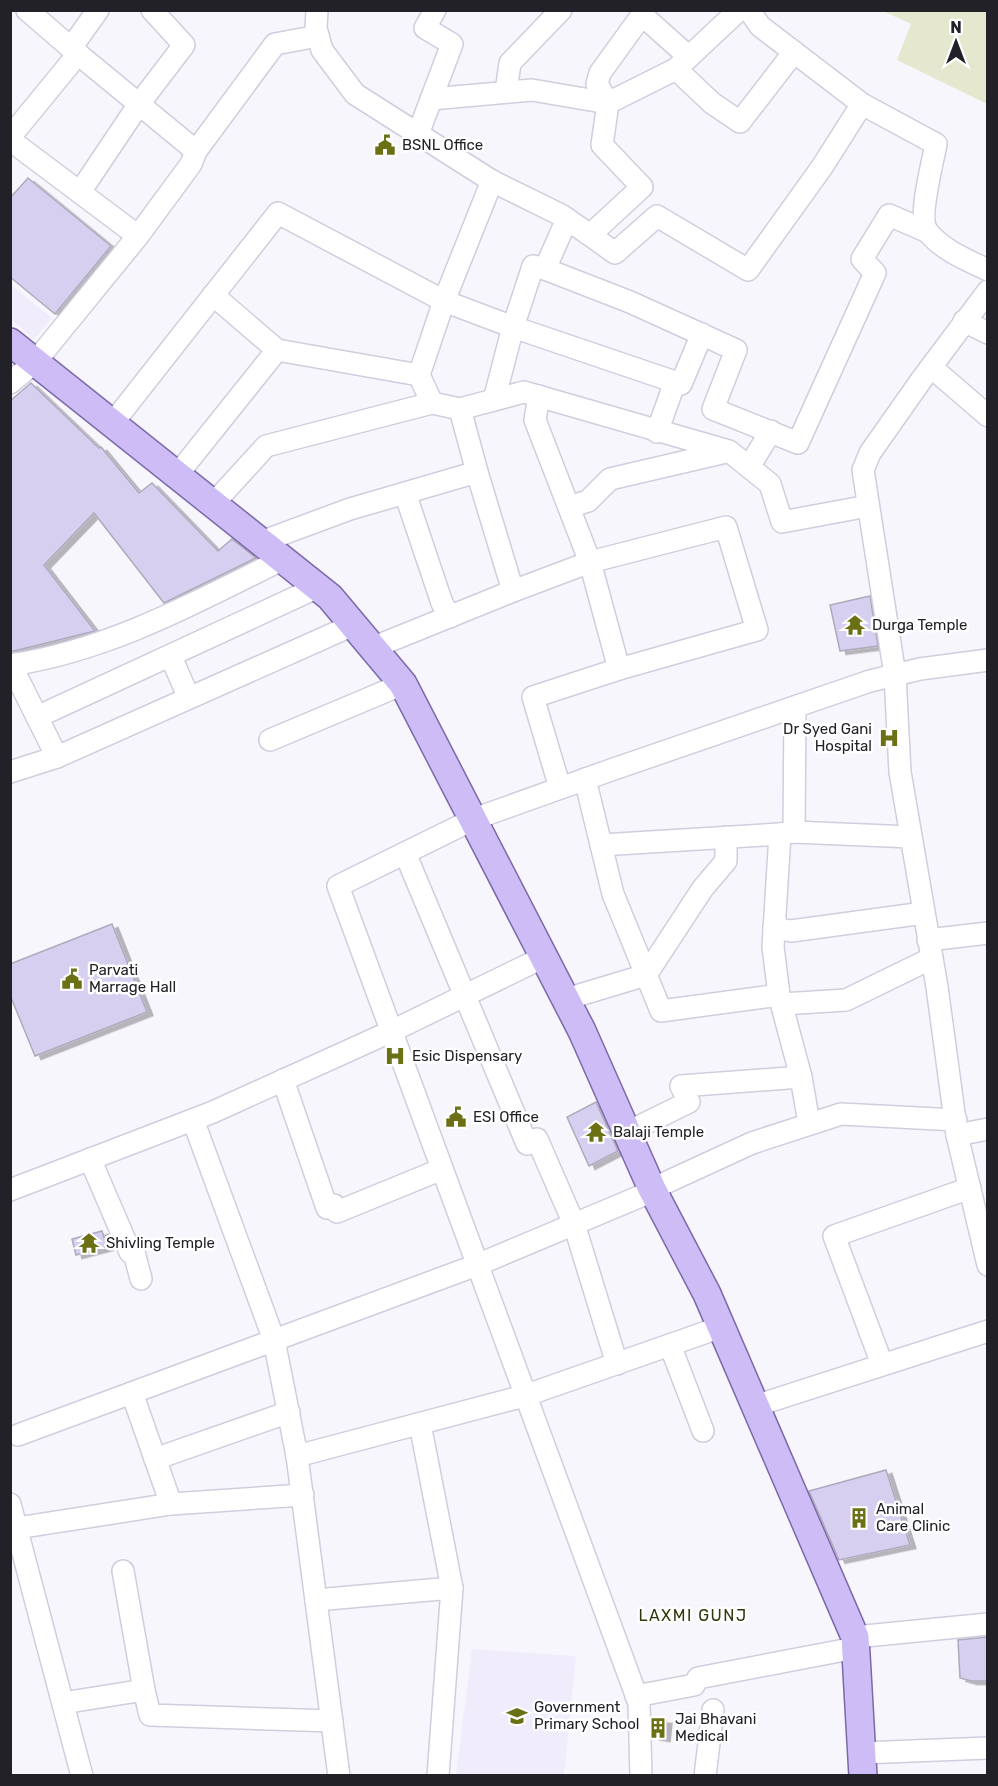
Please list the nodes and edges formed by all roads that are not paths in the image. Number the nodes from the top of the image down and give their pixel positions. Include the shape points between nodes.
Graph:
1 (27, 10) edge
2 (98, 10) edge
3 (152, 10) edge
4 (317, 10) edge
5 (435, 10) edge
6 (561, 10) edge
7 (739, 10) edge
8 (749, 10) edge
9 (318, 36) junction
10 (75, 51) junction
11 (794, 52) junction
12 (682, 63) junction
13 (506, 92) junction
14 (431, 99) junction
15 (608, 103) junction
16 (139, 104) junction
17 (862, 104) junction
18 (418, 134) junction
19 (10, 139) edge
20 (196, 151) junction
21 (492, 181) junction
22 (80, 192) junction
23 (567, 219) junction
24 (926, 231) junction
25 (590, 235) junction
26 (138, 236) junction
27 (545, 269) junction
28 (987, 270) edge
29 (987, 291) edge
30 (213, 295) junction
31 (444, 301) junction
32 (964, 321) junction
33 (513, 327) junction
34 (987, 333) edge
35 (702, 334) junction
36 (10, 342) edge
37 (277, 350) junction
38 (36, 362) junction
39 (931, 367) junction
40 (419, 375) junction
41 (675, 382) junction
42 (10, 383) edge
43 (539, 396) junction
44 (494, 400) junction
45 (432, 403) junction
46 (460, 409) junction
47 (987, 416) edge
48 (112, 424) junction
49 (771, 431) junction
50 (657, 432) junction
51 (729, 451) junction
52 (749, 467) junction
53 (477, 472) junction
54 (177, 475) junction
55 (405, 493) junction
56 (213, 504) junction
57 (868, 506) junction
58 (569, 507) junction
59 (261, 542) junction
60 (281, 560) junction
61 (590, 562) junction
62 (318, 587) junction
63 (513, 591) junction
64 (450, 617) junction
65 (353, 625) junction
66 (372, 648) junction
67 (171, 657) junction
68 (987, 660) edge
69 (11, 665) edge
70 (620, 669) junction
71 (895, 675) junction
72 (403, 684) junction
73 (189, 698) junction
74 (795, 707) junction
75 (37, 717) junction
76 (270, 740) dead end
77 (57, 757) junction
78 (10, 772) edge
79 (585, 779) junction
80 (560, 788) junction
81 (474, 819) junction
82 (787, 833) junction
83 (726, 837) junction
84 (911, 837) junction
85 (601, 845) junction
86 (405, 853) junction
87 (924, 913) junction
88 (774, 928) junction
89 (987, 933) edge
90 (930, 949) junction
91 (544, 957) junction
92 (646, 975) junction
93 (465, 996) junction
94 (566, 999) junction
95 (781, 1000) junction
96 (392, 1031) junction
97 (801, 1077) junction
98 (283, 1080) junction
99 (193, 1120) junction
100 (809, 1124) junction
101 (956, 1128) junction
102 (987, 1129) edge
103 (626, 1133) junction
104 (90, 1159) junction
105 (442, 1169) junction
106 (970, 1188) junction
107 (10, 1190) edge
108 (653, 1190) junction
109 (574, 1224) junction
110 (985, 1242) edge
111 (477, 1265) junction
112 (987, 1265) edge
113 (141, 1279) dead end
114 (722, 1327) junction
115 (987, 1331) edge
116 (274, 1340) junction
117 (670, 1345) junction
118 (617, 1364) junction
119 (882, 1364) junction
120 (132, 1393) junction
121 (524, 1396) junction
122 (755, 1406) junction
123 (289, 1412) junction
124 (420, 1424) junction
125 (703, 1431) dead end
126 (18, 1435) dead end
127 (297, 1456) junction
128 (155, 1459) junction
129 (303, 1495) junction
130 (10, 1504) edge
131 (171, 1504) junction
132 (17, 1527) junction
133 (123, 1571) dead end
134 (452, 1588) junction
135 (316, 1600) junction
136 (987, 1624) edge
137 (855, 1643) junction
138 (144, 1690) junction
139 (636, 1696) junction
140 (63, 1703) junction
141 (713, 1710) dead end
142 (332, 1721) junction
143 (987, 1748) edge
144 (862, 1764) edge
145 (82, 1776) edge
146 (339, 1776) edge
147 (438, 1776) edge
148 (641, 1776) edge
149 (705, 1776) edge

1 - 10 street
2 - 10 street
3 - 16 street via 184,45
4 - 9 street
5 - 14 street via 425,28 452,44
6 - 13 street via 510,63
7 - 12 street
8 - 11 street via 760,26
9 - 18 street via 322,50 355,94
9 - 20 street via 274,44
10 - 16 street
10 - 19 street
11 - 12 street via 740,122 712,103
11 - 17 street
12 - 15 street
12 - 15 street via 642,15 600,73 597,84
13 - 14 street
13 - 15 street via 532,90
14 - 18 street
15 - 25 street via 602,146 642,187
16 - 20 street
16 - 22 street
17 - 24 street via 936,144 924,216
17 - 25 street via 748,270 657,216 615,253
18 - 21 street
19 - 22 street
20 - 26 street via 191,164
21 - 23 street
21 - 31 street
22 - 26 street
23 - 25 street
23 - 27 street
24 - 28 street via 945,248
24 - 49 street via 889,215 862,259 875,273 798,443
26 - 38 street
27 - 33 street via 533,266
27 - 35 street
29 - 32 street
30 - 31 street via 278,213
30 - 37 street
30 - 48 street
31 - 33 street
31 - 40 street
32 - 34 street
32 - 39 street
33 - 41 street
33 - 44 street
35 - 41 street via 681,384
35 - 49 street via 736,350 713,409
36 - 38 main road
37 - 40 street
37 - 54 street
38 - 42 street
38 - 48 main road
39 - 47 street
39 - 57 street via 870,453 863,470
40 - 45 street
41 - 50 street
43 - 44 street via 524,392
43 - 50 street
43 - 58 street via 535,420
44 - 46 street
45 - 46 street
45 - 56 street via 266,446
46 - 53 street
48 - 54 main road
49 - 52 street
50 - 51 street
51 - 52 street
51 - 58 street via 610,479 588,501
52 - 57 street via 770,484 782,522
53 - 55 street
53 - 63 street
54 - 56 main road
55 - 59 street
55 - 64 street
56 - 59 main road
57 - 71 street
58 - 61 street
59 - 60 main road
60 - 62 main road
60 - 69 street via 175,613 71,653
61 - 63 street
61 - 70 street
61 - 70 street via 726,528 758,630
62 - 65 main road
62 - 67 street
63 - 64 street
64 - 66 street
65 - 66 main road
65 - 73 street
66 - 72 main road
67 - 73 street
67 - 75 street
68 - 71 street
69 - 75 street
70 - 80 street via 533,697
71 - 74 street
71 - 84 street via 900,772
72 - 76 street
72 - 81 main road
73 - 77 street
74 - 79 street
74 - 82 street
75 - 77 street
77 - 78 street
79 - 80 street
79 - 85 street
80 - 81 street
81 - 86 street
81 - 91 main road
82 - 83 street
82 - 84 street
82 - 88 street
83 - 85 street
83 - 92 street via 726,861 703,888
84 - 87 street
85 - 92 street via 613,894
86 - 93 street
86 - 96 street via 338,886
87 - 88 street via 791,931
87 - 90 street
88 - 95 street
89 - 90 street
90 - 95 street via 846,1000
90 - 101 street
91 - 93 street
91 - 94 main road
92 - 94 street
92 - 95 street via 661,1011
93 - 96 street
93 - 109 street via 527,1144 537,1139
94 - 103 main road
95 - 97 street
96 - 98 street
96 - 105 street
97 - 100 street
97 - 103 street via 681,1086 689,1102
98 - 99 street
98 - 105 street via 327,1208 334,1205 337,1212
99 - 104 street
99 - 116 street
100 - 101 street via 842,1114
100 - 108 street via 752,1143
101 - 102 street
101 - 106 street
103 - 108 main road
104 - 107 street
104 - 113 street via 130,1252 134,1252
105 - 111 street
106 - 110 street
106 - 119 street via 834,1236
108 - 109 street
108 - 114 main road
109 - 111 street
109 - 118 street
110 - 112 street
111 - 116 street
111 - 121 street
114 - 117 street
114 - 122 main road
115 - 119 street
116 - 120 street
116 - 123 street
117 - 118 street
117 - 125 street
118 - 121 street
119 - 122 street
120 - 126 street
120 - 128 street
121 - 124 street
121 - 139 street
122 - 137 main road
123 - 127 street
123 - 128 street
124 - 127 street
124 - 134 street
127 - 129 street
128 - 131 street
129 - 131 street
129 - 135 street
130 - 132 street
131 - 132 street
132 - 140 street
133 - 138 street
134 - 135 street
134 - 147 street
135 - 142 street
136 - 137 street
137 - 139 street
137 - 144 main road
138 - 140 street
138 - 142 street via 150,1715
139 - 148 street
140 - 145 street
141 - 149 street
142 - 146 street
143 - 144 street

